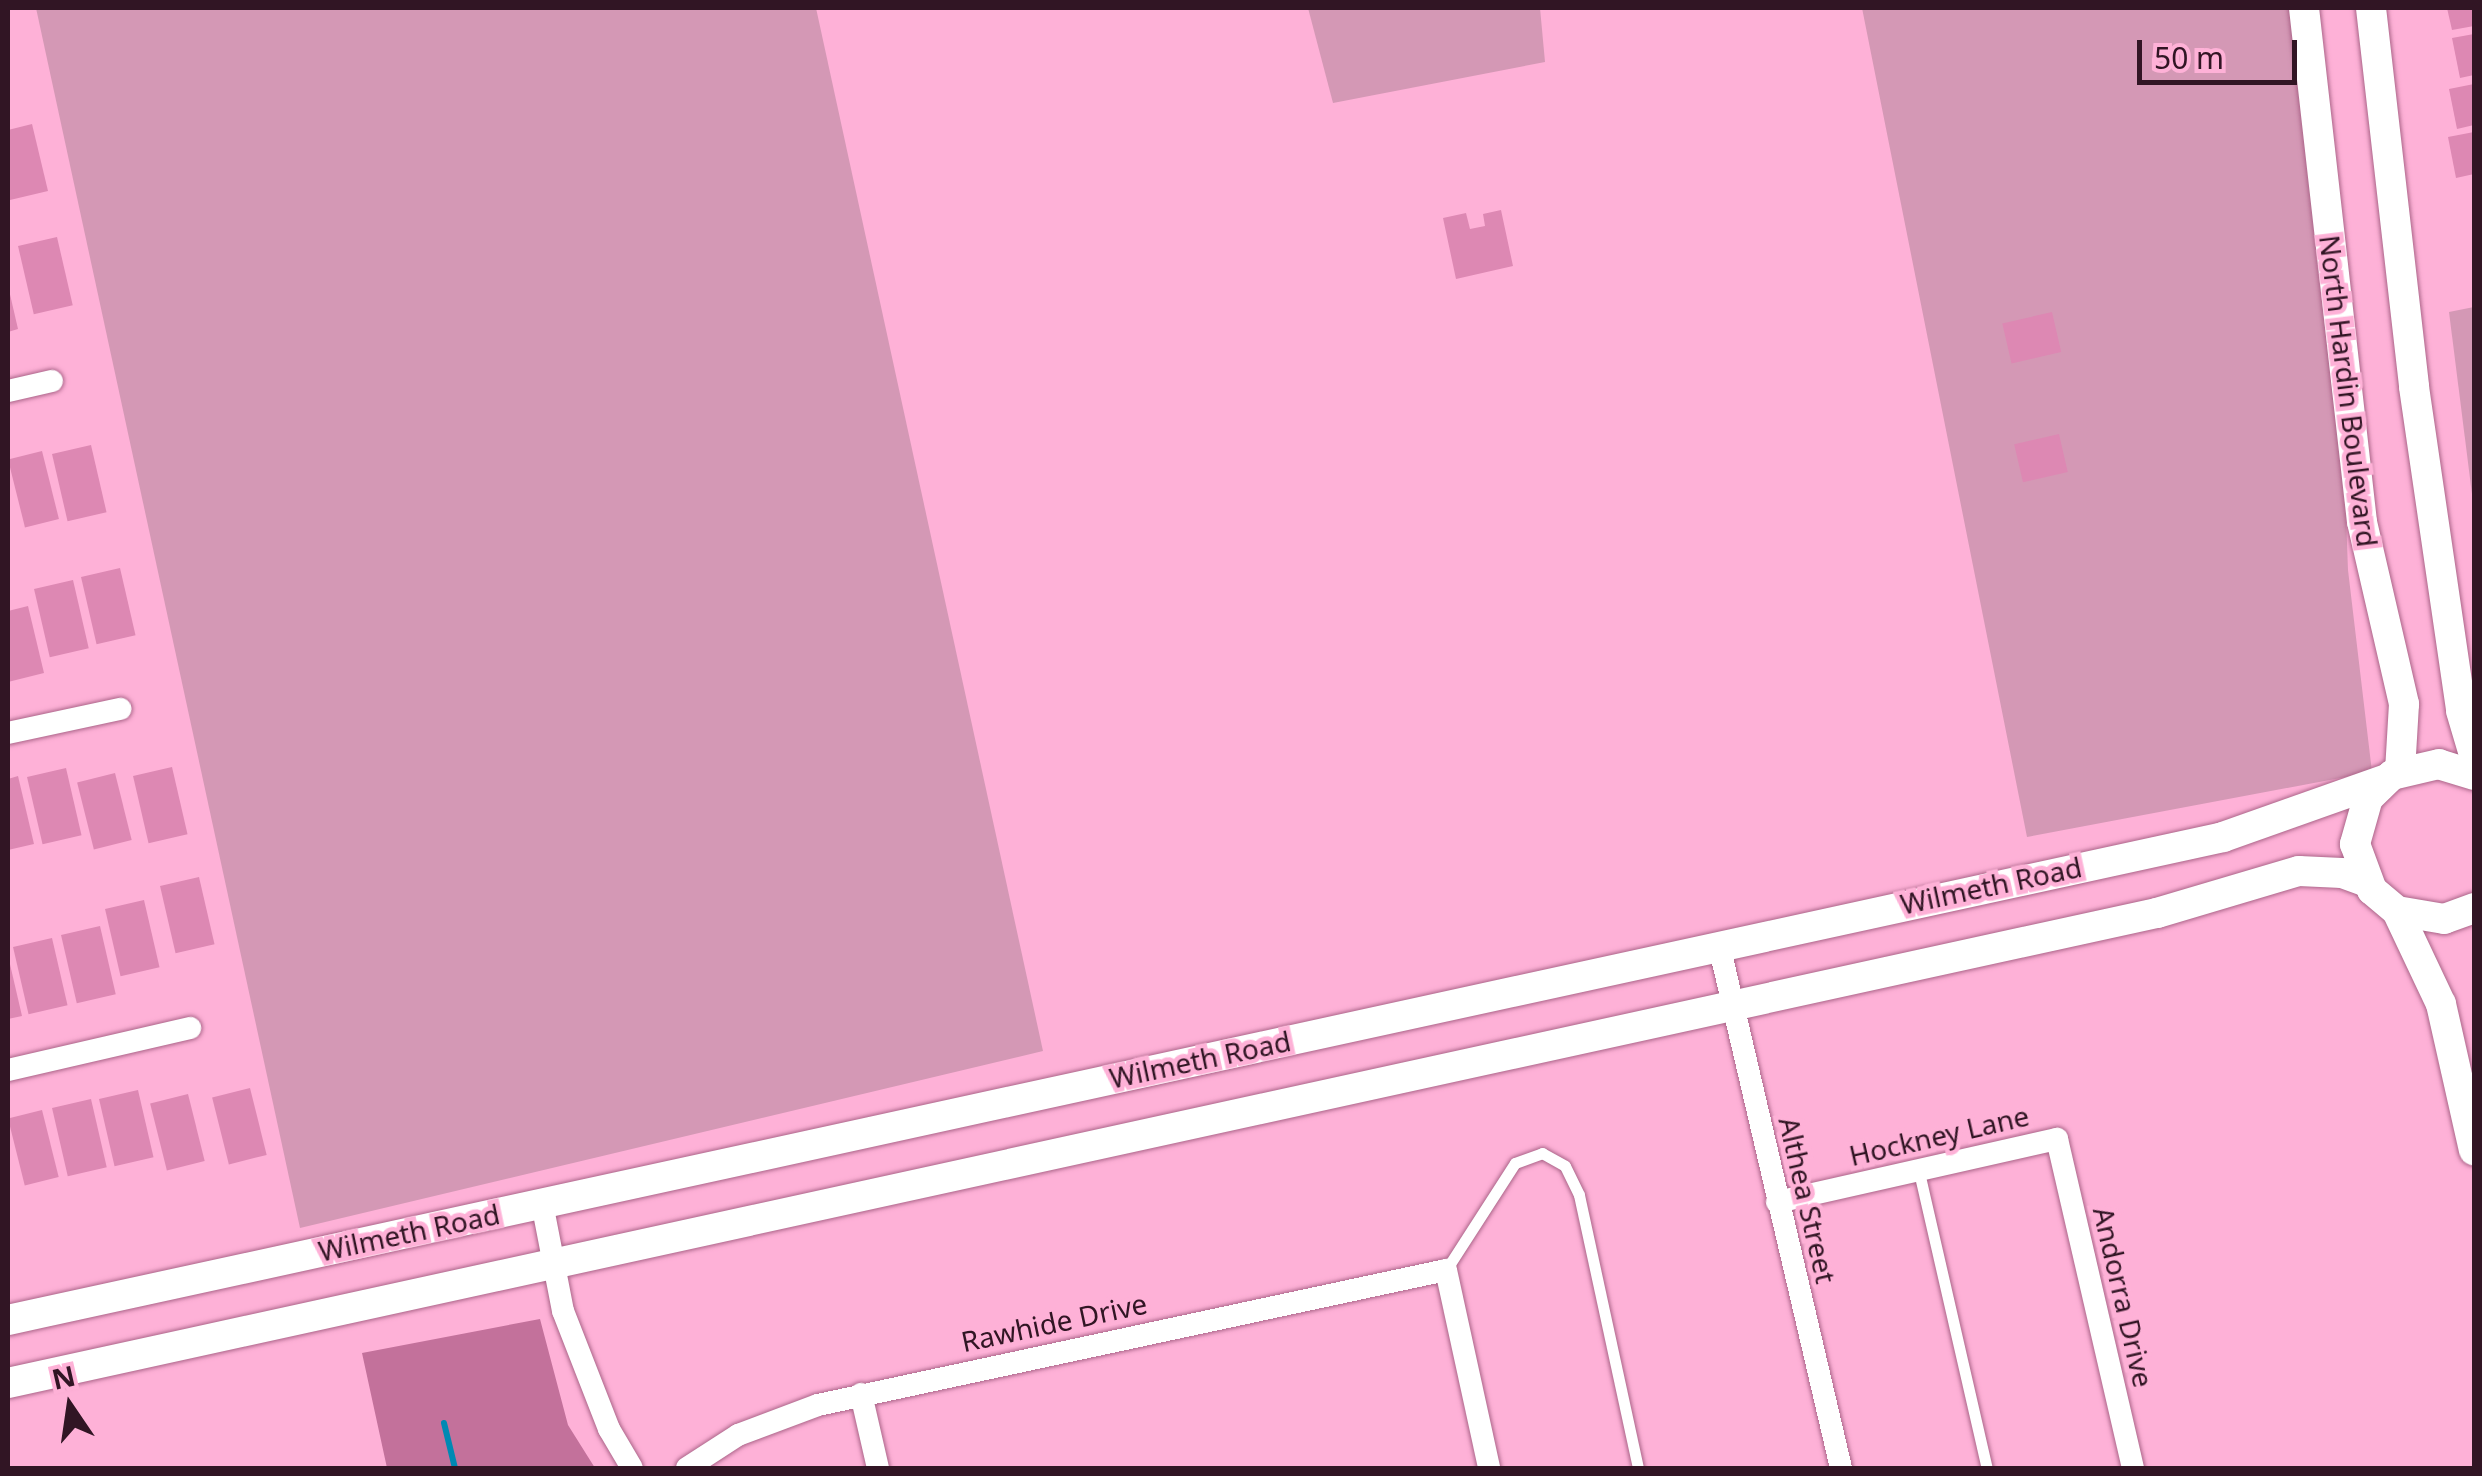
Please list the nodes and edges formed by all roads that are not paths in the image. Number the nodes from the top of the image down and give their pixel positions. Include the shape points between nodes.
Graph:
1 (2304, 8) edge
2 (2371, 8) edge
3 (52, 381) dead end
4 (8, 391) edge
5 (120, 709) dead end
6 (8, 733) edge
7 (2474, 756) edge
8 (2474, 775) edge
9 (2394, 776) junction
10 (2367, 882) junction
11 (2474, 908) edge
12 (2396, 911) junction
13 (1718, 945) junction
14 (1732, 1006) junction
15 (190, 1028) dead end
16 (8, 1070) edge
17 (2057, 1140) joint
18 (2474, 1150) edge
19 (1919, 1172) junction
20 (542, 1202) junction
21 (1776, 1202) junction
22 (554, 1264) junction
23 (1446, 1270) junction
24 (8, 1320) edge
25 (8, 1383) edge
26 (861, 1394) junction
27 (632, 1468) edge
28 (687, 1468) edge
29 (878, 1468) edge
30 (1488, 1468) edge
31 (1638, 1468) edge
32 (1841, 1468) edge
33 (1987, 1468) edge
34 (2133, 1468) edge

1 - 9 street, North Hardin Boulevard via 2362,522 2404,704
2 - 7 street via 2414,387 2461,711
3 - 4 street
5 - 6 street
8 - 9 street, Wilmeth Road via 2439,764
9 - 10 street via 2368,798 2356,828 2357,860
9 - 13 street, Wilmeth Road via 2224,837
10 - 12 street
10 - 14 street via 2299,871 2158,913
11 - 12 street via 2444,919
12 - 18 street via 2441,1004
13 - 14 street, Althea Street
13 - 20 street, Wilmeth Road
14 - 21 street, Althea Street
14 - 22 street
15 - 16 street
17 - 19 street, Hockney Lane
17 - 34 street, Andorra Drive
19 - 21 street, Hockney Lane
19 - 33 lane
20 - 22 street
20 - 24 street, Wilmeth Road
21 - 32 street, Althea Street
22 - 25 street
22 - 27 street via 585,1374
23 - 26 street, Rawhide Drive
23 - 30 street
23 - 31 lane via 1515,1163 1542,1153 1566,1166 1579,1195
26 - 28 street, Rawhide Drive via 738,1435
26 - 29 street

